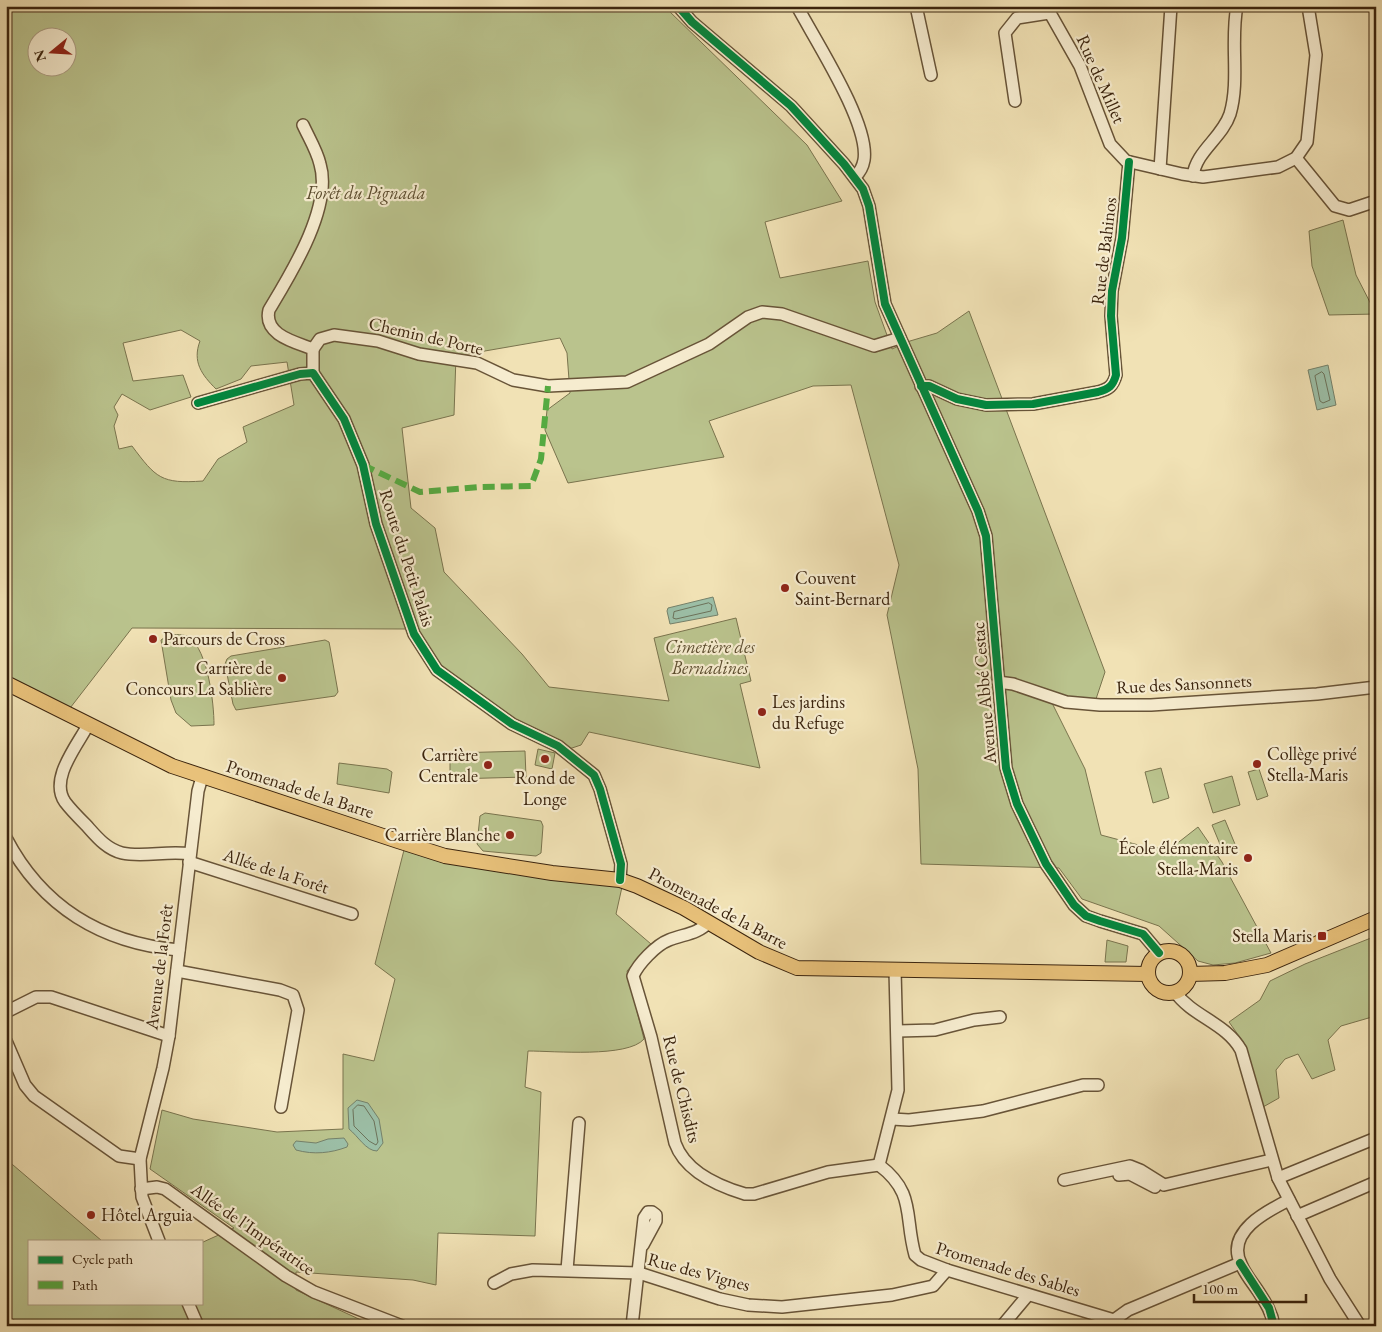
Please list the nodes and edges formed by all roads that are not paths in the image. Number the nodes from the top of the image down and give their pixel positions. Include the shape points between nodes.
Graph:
1 (678, 6) edge
2 (797, 6) edge
3 (916, 6) edge
4 (1171, 6) edge
5 (1237, 6) edge
6 (1308, 6) edge
7 (1048, 10) edge
8 (931, 75) dead end
9 (1015, 102) dead end
10 (304, 125) dead end
11 (1296, 158) junction
12 (1129, 162) junction
13 (1160, 169) junction
14 (1193, 176) junction
15 (855, 177) junction
16 (1376, 201) edge
17 (900, 338) junction
18 (312, 349) junction
19 (313, 373) junction
20 (921, 386) junction
21 (198, 403) dead end
22 (998, 682) junction
23 (6, 683) edge
24 (1376, 687) edge
25 (88, 725) junction
26 (202, 777) junction
27 (6, 838) edge
28 (190, 858) junction
29 (620, 880) junction
30 (352, 914) dead end
31 (1376, 918) edge
32 (709, 922) junction
33 (179, 950) junction
34 (1159, 953) junction
35 (895, 970) junction
36 (176, 971) junction
37 (1148, 974) junction
38 (1190, 974) junction
39 (1175, 992) junction
40 (6, 1012) edge
41 (1000, 1018) dead end
42 (898, 1032) junction
43 (169, 1036) junction
44 (6, 1041) edge
45 (1098, 1085) dead end
46 (281, 1107) dead end
47 (892, 1119) junction
48 (579, 1124) dead end
49 (1376, 1138) edge
50 (140, 1159) junction
51 (1271, 1160) junction
52 (879, 1166) junction
53 (1278, 1178) junction
54 (1376, 1182) edge
55 (1064, 1183) dead end
56 (141, 1189) junction
57 (1289, 1200) junction
58 (1297, 1216) junction
59 (160, 1240) edge
60 (643, 1245) dead end
61 (1240, 1263) junction
62 (567, 1270) junction
63 (947, 1270) junction
64 (639, 1273) junction
65 (494, 1283) dead end
66 (1028, 1295) junction
67 (188, 1304) edge
68 (1115, 1323) edge
69 (198, 1326) edge
70 (402, 1326) edge
71 (632, 1326) edge
72 (1002, 1326) edge
73 (1274, 1326) edge
74 (1360, 1326) edge

1 - 15 street, Avenue Abbé Cestac via 692,22 791,106
2 - 15 street via 854,111 864,144 864,162
3 - 8 street
4 - 13 street
5 - 14 street via 1232,105 1226,123 1194,166
6 - 11 street via 1316,55 1307,142
7 - 9 street via 1018,18 1005,33
7 - 12 street, Rue de Millet via 1080,66 1110,144 1120,157
10 - 18 street via 321,165 319,200 303,253 268,317 271,328 279,335
11 - 14 street via 1278,167
11 - 16 street via 1335,206 1348,210
12 - 13 street
12 - 20 street, Rue de Bahinos via 1122,238 1112,292 1116,375 1113,384 1098,392 1024,404 986,405
13 - 14 street
15 - 17 street, Avenue Abbé Cestac via 869,206 882,291
17 - 18 street, Chemin de Porte via 874,346 782,314 762,312 740,321 709,344 627,382 548,386 513,380 477,363 419,354 378,341 334,335 320,339
17 - 20 street, Avenue Abbé Cestac
18 - 19 street
19 - 21 street
19 - 29 street, Route du Petit Palais via 344,419 363,465 376,524 414,634 437,670 512,724 558,746 594,775 621,864
20 - 22 street, Avenue Abbé Cestac via 978,511 986,536
22 - 24 street, Rue des Sansonnets via 1066,702 1100,705 1177,703
22 - 34 street, Avenue Abbé Cestac via 1008,780 1054,878 1086,916 1143,934
23 - 25 main road, Promenade de la Barre
25 - 26 main road, Promenade de la Barre
25 - 28 street, Allée de la Forêt via 62,773 60,784 64,802 101,842 120,853 179,851
26 - 28 street, Avenue de la Forêt
26 - 29 main road, Promenade de la Barre via 445,856
27 - 33 street via 17,859 46,893 89,926 116,936
28 - 30 street, Allée de la Forêt
28 - 33 street, Avenue de la Forêt
29 - 32 main road, Promenade de la Barre
31 - 38 main road via 1268,965 1224,973
32 - 35 main road, Promenade de la Barre via 760,952 797,968
32 - 52 street, Rue de Chisdits via 696,932 662,944 633,976 651,1037 675,1143 682,1158 695,1170 745,1194 828,1172
33 - 36 street, Avenue de la Forêt
34 - 37 main road via 1150,962
34 - 38 main road via 1172,951 1183,956
35 - 37 main road, Promenade de la Barre
35 - 42 street
36 - 43 street, Avenue de la Forêt
36 - 46 street via 293,995 298,1010
37 - 39 main road via 1157,990
38 - 39 main road via 1185,985
39 - 51 street via 1183,1003 1221,1027 1236,1042
40 - 43 street via 36,997 52,997
41 - 42 street via 974,1020 935,1030
42 - 47 street via 898,1090
43 - 50 street, Avenue de la Forêt
44 - 50 street via 25,1085 34,1096 118,1156
45 - 47 street via 1083,1085 983,1111 900,1121
47 - 52 street
48 - 62 street
49 - 53 street
50 - 56 street, Avenue de la Forêt
51 - 53 street
51 - 55 street via 1164,1185 1130,1166
52 - 63 street, Promenade des Sables via 889,1173 905,1194 915,1255
53 - 57 street
54 - 58 street
56 - 59 street, Avenue de la Forêt
56 - 70 street, Allée de l'Impératrice via 164,1189 286,1276 314,1292
57 - 58 street
57 - 61 street via 1258,1219 1243,1233 1239,1244
58 - 74 street via 1330,1280
60 - 64 street
61 - 68 street via 1128,1310
61 - 73 street via 1269,1308
62 - 64 street, Rue des Vignes
62 - 65 street, Rue des Vignes via 533,1270 511,1274
63 - 64 street, Rue des Vignes via 933,1286 892,1295 782,1307 720,1299
63 - 66 street, Promenade des Sables
64 - 71 street
66 - 68 street, Promenade des Sables
66 - 72 street
67 - 69 street

